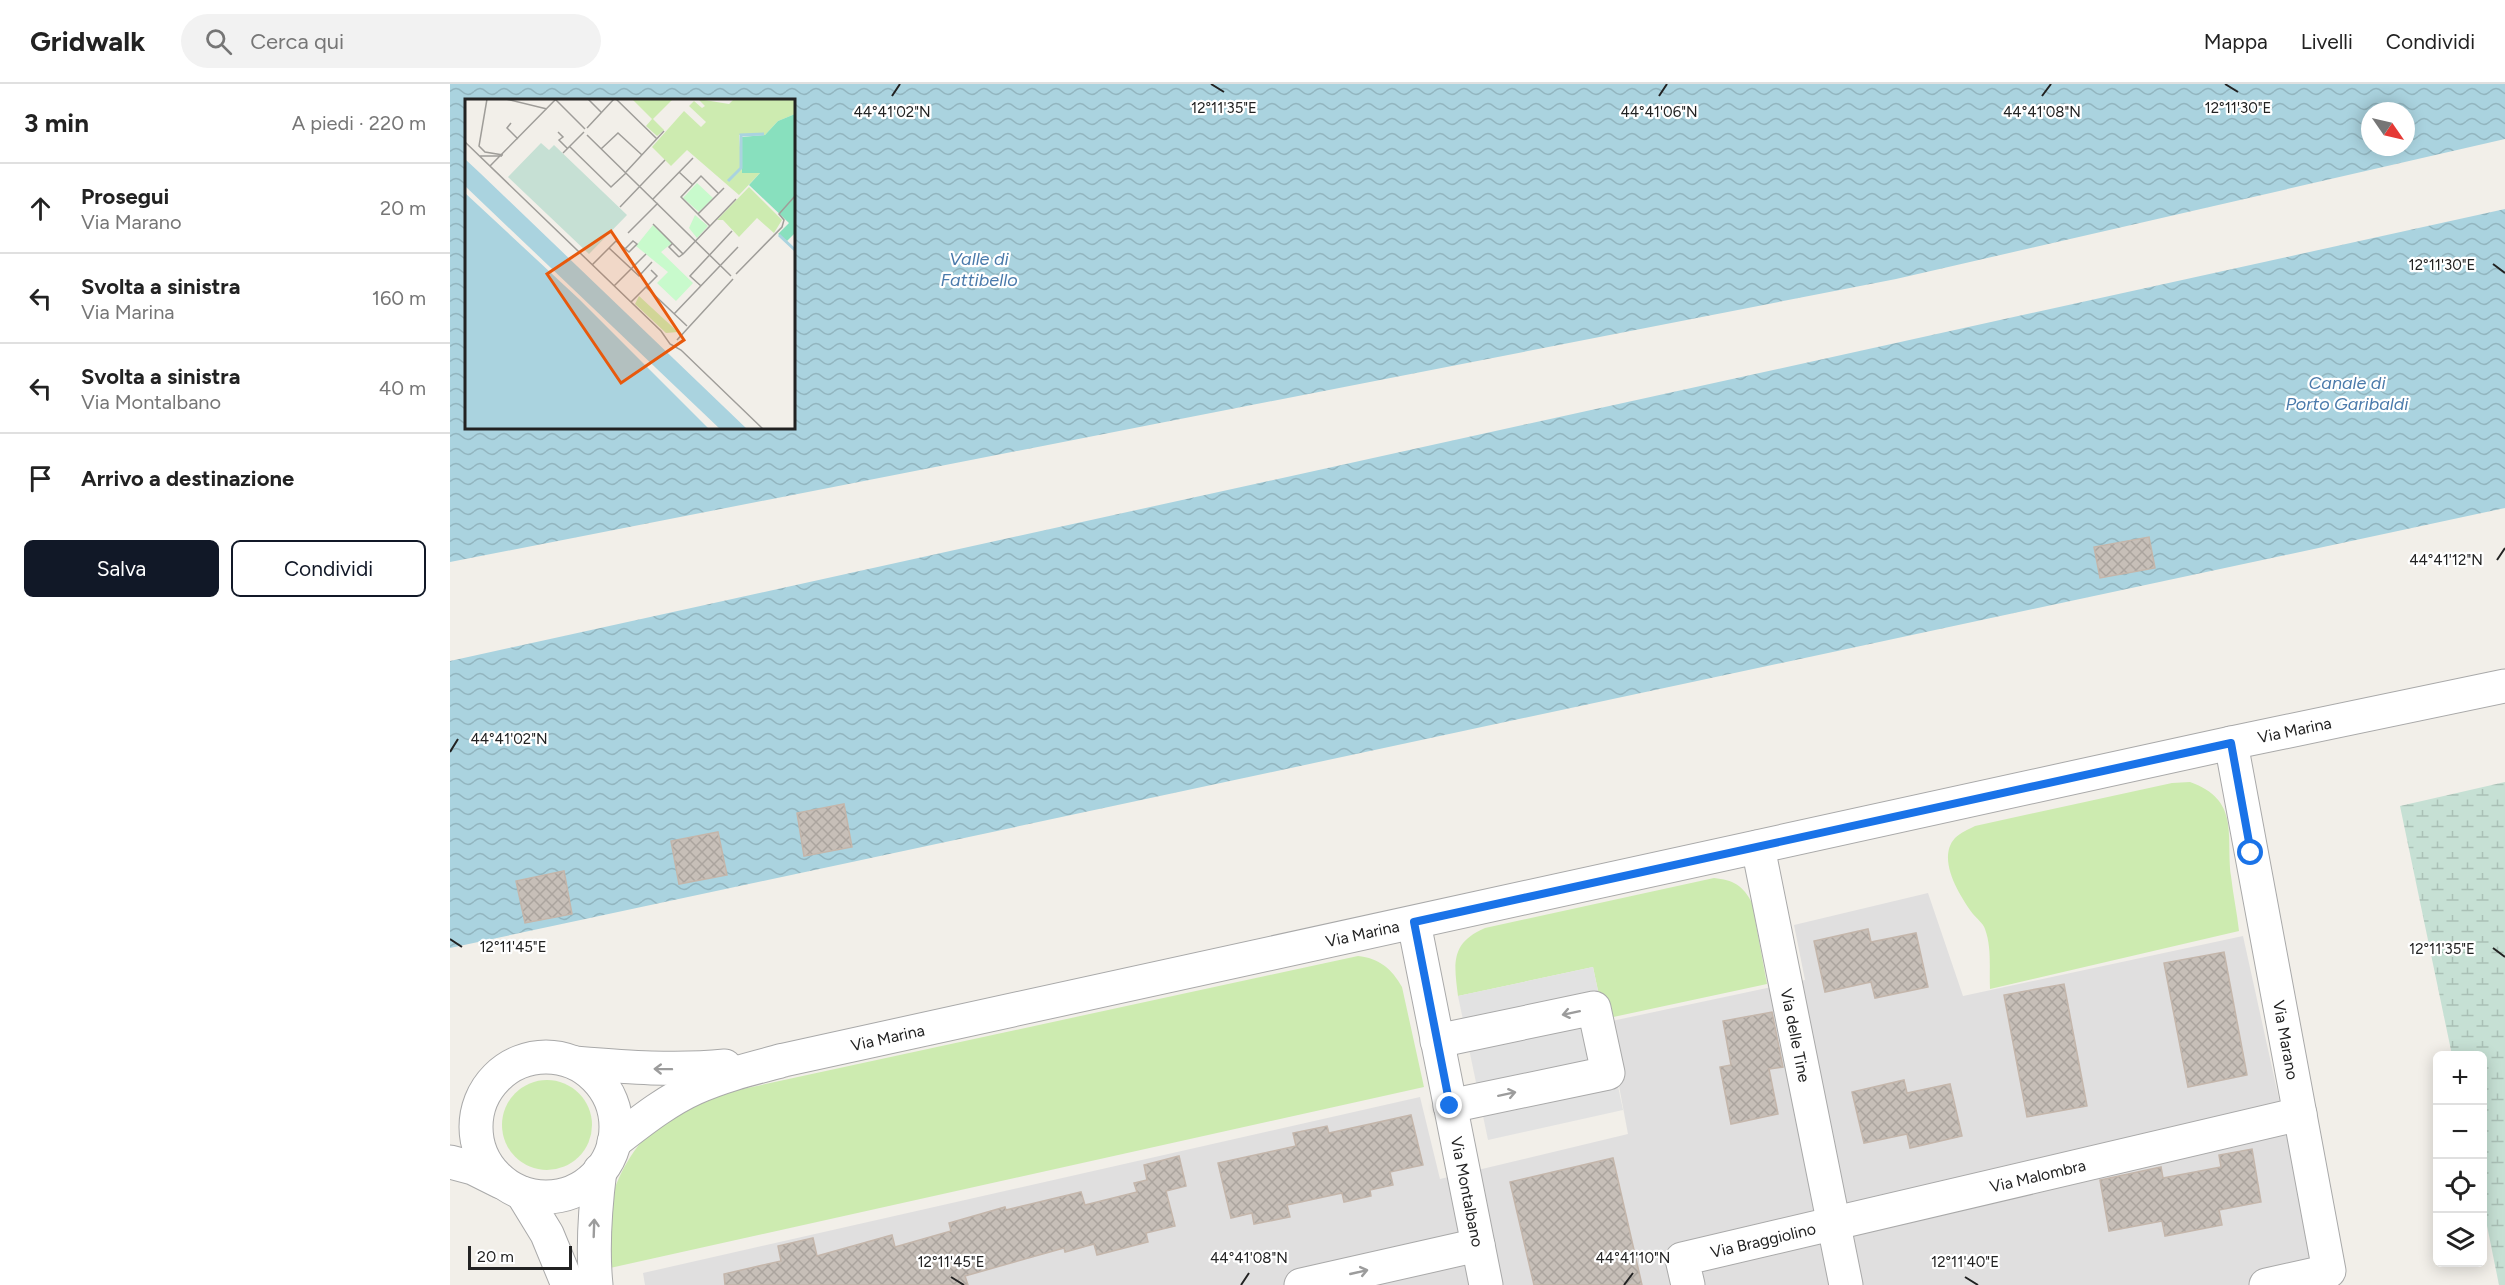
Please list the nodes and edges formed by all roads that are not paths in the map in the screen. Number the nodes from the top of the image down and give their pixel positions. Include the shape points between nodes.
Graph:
1 (2505, 686) edge
2 (2231, 743) junction
3 (1758, 847) junction
4 (1414, 922) junction
5 (1437, 1041) junction
6 (784, 1060) junction
7 (576, 1063) junction
8 (490, 1084) junction
9 (1450, 1106) junction
10 (450, 1109) edge
11 (2300, 1114) junction
12 (608, 1156) junction
13 (450, 1162) edge
14 (513, 1188) junction
15 (1833, 1225) junction
16 (1478, 1245) junction
17 (568, 1285) edge
18 (596, 1285) edge
19 (1301, 1285) edge
20 (1486, 1285) edge
21 (1688, 1285) edge
22 (1846, 1285) edge
23 (2266, 1285) edge

1 - 2 street, Via Marina
2 - 3 street, Via Marina
2 - 11 street, Via Marano
3 - 4 street, Via Marina
3 - 15 street, Via delle Tine
4 - 5 street, Via Montalbano
4 - 6 street, Via Marina
5 - 9 street, Via Montalbano
9 -> 5 street via 1608,1073 1594,1008
6 -> 7 street, Via Marina via 689,1070
6 - 12 street, Via Marina via 693,1088 649,1115
7 - 8 street via 560,1058 529,1058 501,1072
7 - 12 street via 589,1071 609,1096 616,1126
8 - 10 street
8 - 14 street via 477,1110 477,1139 487,1166
9 - 16 street, Via Montalbano
11 - 15 street, Via Malombra
11 - 23 street, Via Marano via 2330,1271
12 - 14 street via 590,1181 565,1195 550,1197
18 -> 12 street via 594,1220
13 - 14 street via 473,1168
14 - 17 street via 547,1234
15 - 21 street, Via Braggiolino via 1682,1259
15 - 22 street
19 -> 16 street
16 - 20 street, Via Montalbano

